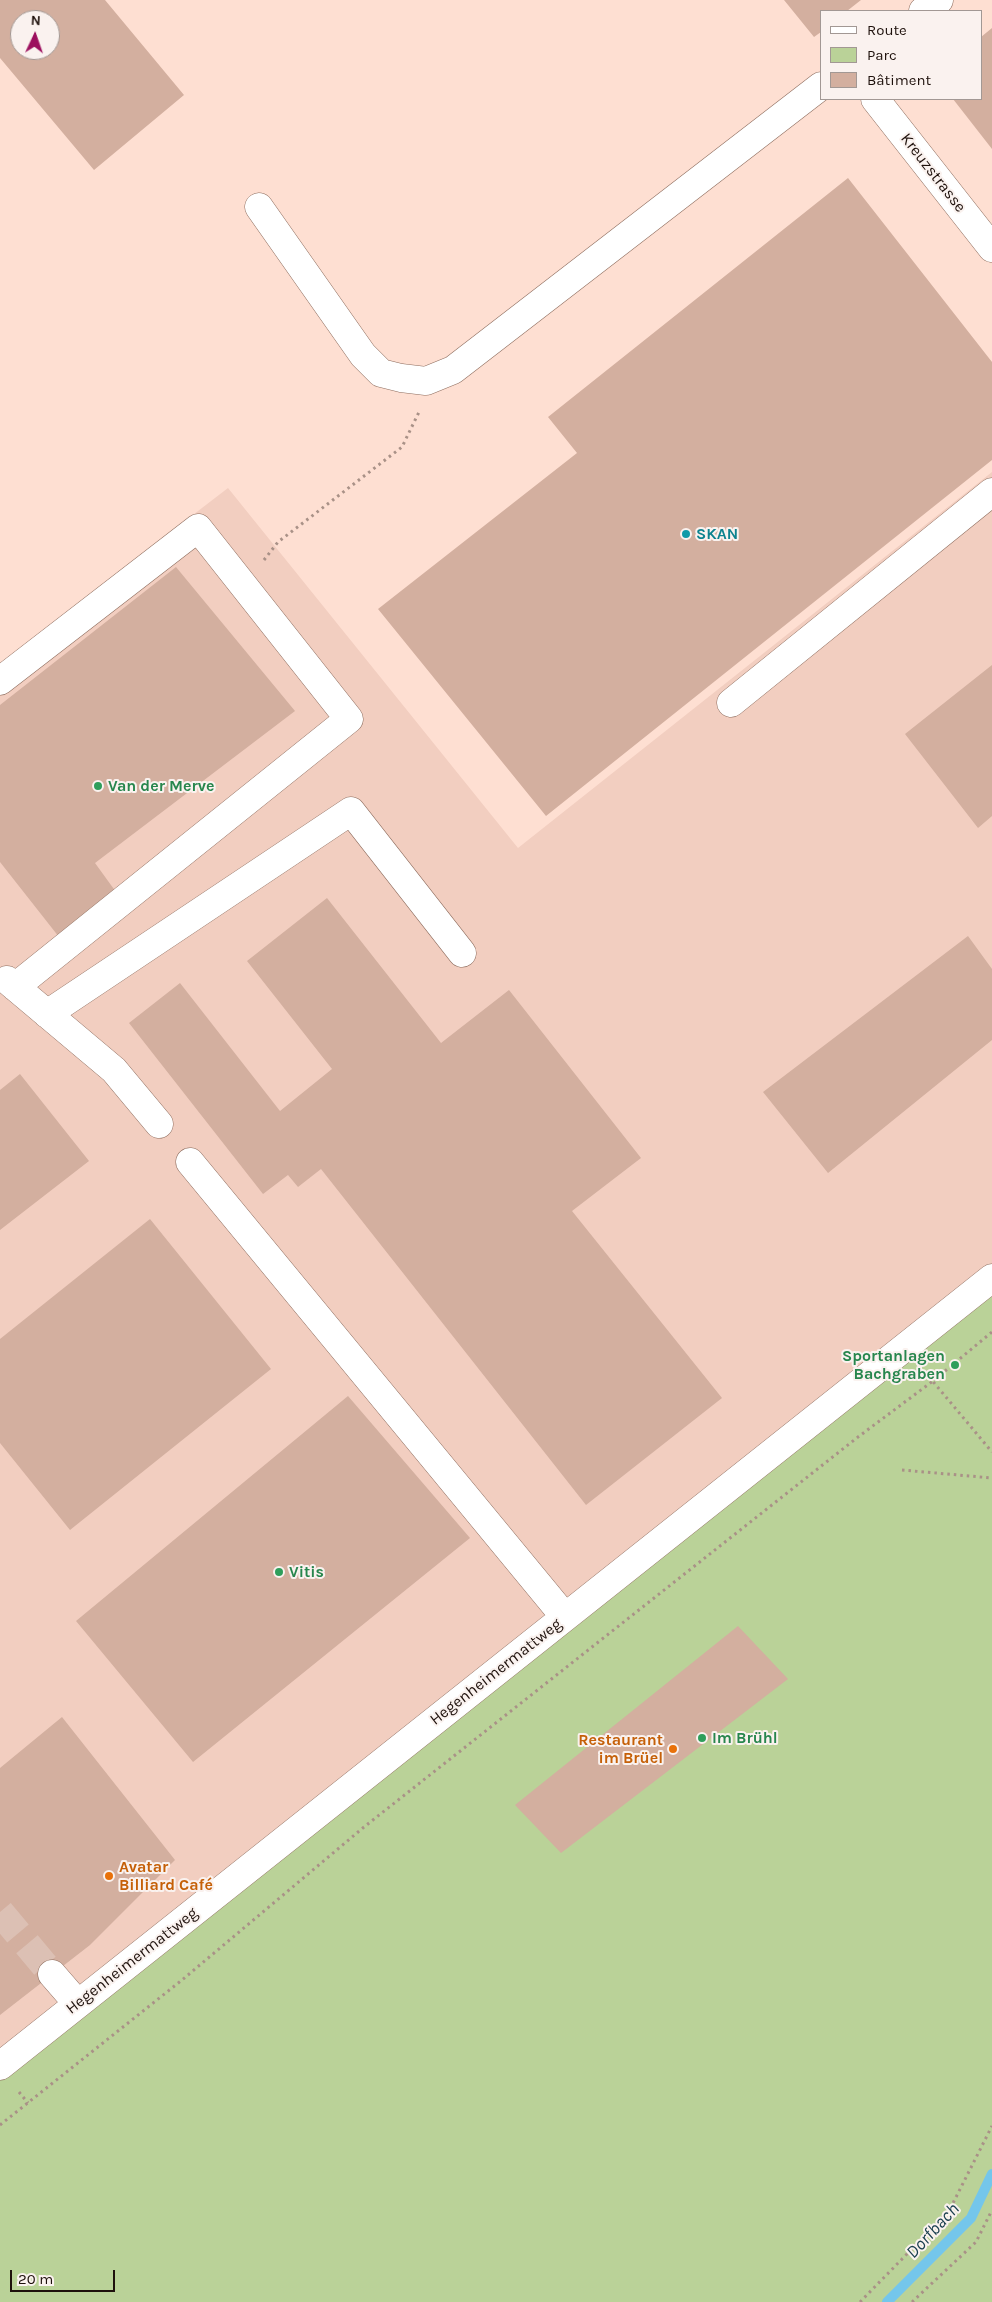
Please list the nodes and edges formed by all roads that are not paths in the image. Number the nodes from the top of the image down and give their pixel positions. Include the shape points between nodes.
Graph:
1 (939, 0) edge
2 (924, 10) edge
3 (820, 87) edge
4 (876, 100) edge
5 (259, 207) dead end
6 (992, 248) edge
7 (992, 492) edge
8 (0, 681) edge
9 (731, 703) dead end
10 (462, 953) dead end
11 (6, 981) edge
12 (47, 1014) junction
13 (159, 1124) dead end
14 (190, 1162) dead end
15 (992, 1278) edge
16 (565, 1617) junction
17 (52, 1974) tunnel mouth
18 (78, 2004) junction
19 (0, 2066) edge

1 - 2 street
3 - 5 street via 453,370 426,381 382,373 363,355
4 - 6 street, Kreuzstrasse
7 - 9 street
8 - 11 street via 198,528 349,719
10 - 12 street via 351,811
11 - 12 street
12 - 13 street via 114,1070
14 - 16 street
15 - 16 street, Hegenheimermattweg
16 - 18 street, Hegenheimermattweg
17 - 18 street
18 - 19 street, Hegenheimermattweg

